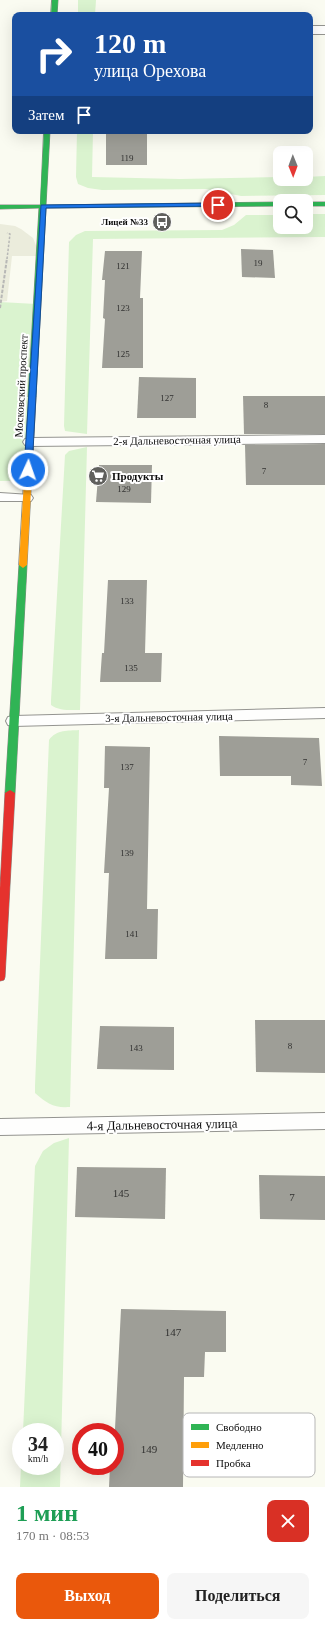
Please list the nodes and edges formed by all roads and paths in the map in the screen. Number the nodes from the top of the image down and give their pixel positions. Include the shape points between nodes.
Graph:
1 (55, 0) edge
2 (54, 12) edge
3 (313, 30) edge
4 (325, 30) edge
5 (47, 134) edge
6 (273, 204) edge
7 (313, 204) edge
8 (325, 204) edge
9 (43, 206) junction
10 (0, 207) edge
11 (5, 233) dead end
12 (0, 308) edge
13 (325, 439) edge
14 (30, 442) junction
15 (0, 497) edge
16 (26, 498) junction
17 (325, 713) edge
18 (14, 721) junction
19 (0, 977) edge
20 (325, 1121) edge
21 (0, 1127) edge

1 - 2 street
3 - 4 street
5 - 9 street, Московский проспект
6 - 9 street
7 - 8 street
9 - 10 street
9 - 14 street, Московский проспект
11 - 12 path via 10,234
13 - 14 lane, 2-я Дальневосточная улица
14 - 16 street, Московский проспект
15 - 16 lane
16 - 18 street, Московский проспект
17 - 18 lane, 3-я Дальневосточная улица
18 - 19 street, Московский проспект
20 - 21 lane, 4-я Дальневосточная улица

